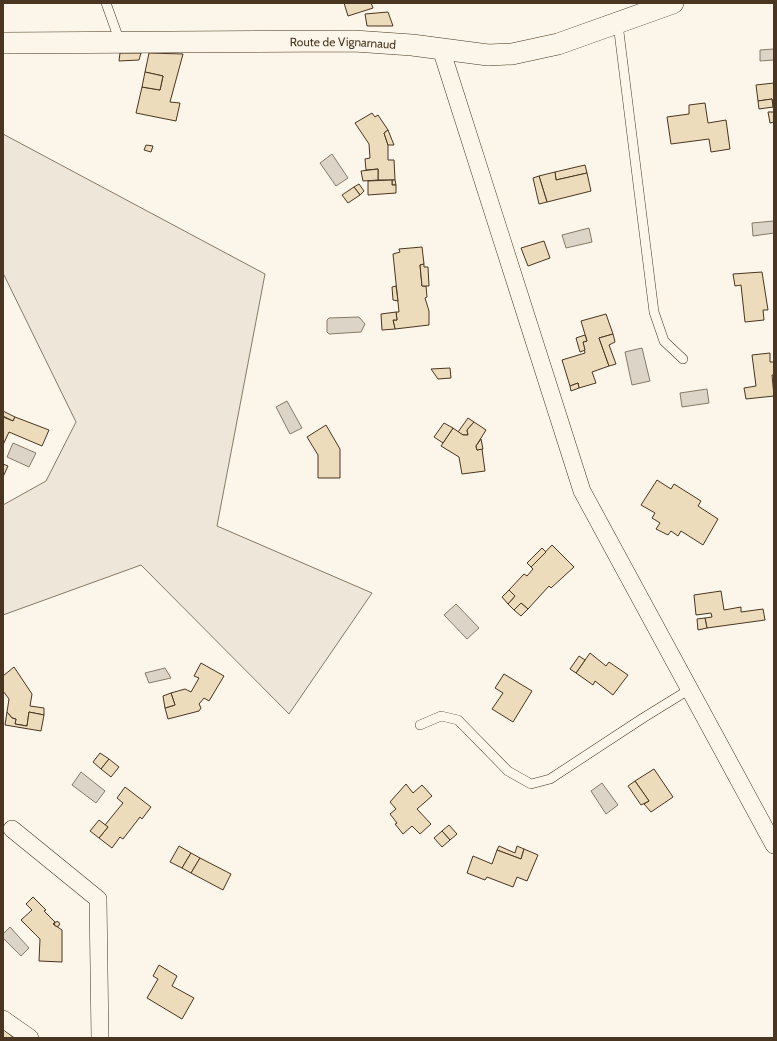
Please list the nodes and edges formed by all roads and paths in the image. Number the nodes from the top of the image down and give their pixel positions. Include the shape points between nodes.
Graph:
1 (106, 3) edge
2 (673, 3) edge
3 (618, 24) junction
4 (120, 42) junction
5 (3, 43) edge
6 (441, 49) junction
7 (682, 359) dead end
8 (690, 689) junction
9 (420, 725) dead end
10 (12, 829) dead end
11 (774, 844) edge
12 (3, 1018) edge
13 (30, 1038) edge
14 (100, 1038) edge

1 - 4 lane
2 - 3 street, Route de Vignarnaud
3 - 6 street, Route de Vignarnaud via 558,44 512,54 488,55
3 - 7 lane via 654,312 664,341
4 - 5 street, Route de Vignarnaud
4 - 6 street, Route de Vignarnaud via 354,41
6 - 8 street via 582,491
8 - 9 lane via 550,779 531,784 508,770 458,720 441,716
8 - 11 street
10 - 14 street via 98,899
12 - 13 street

